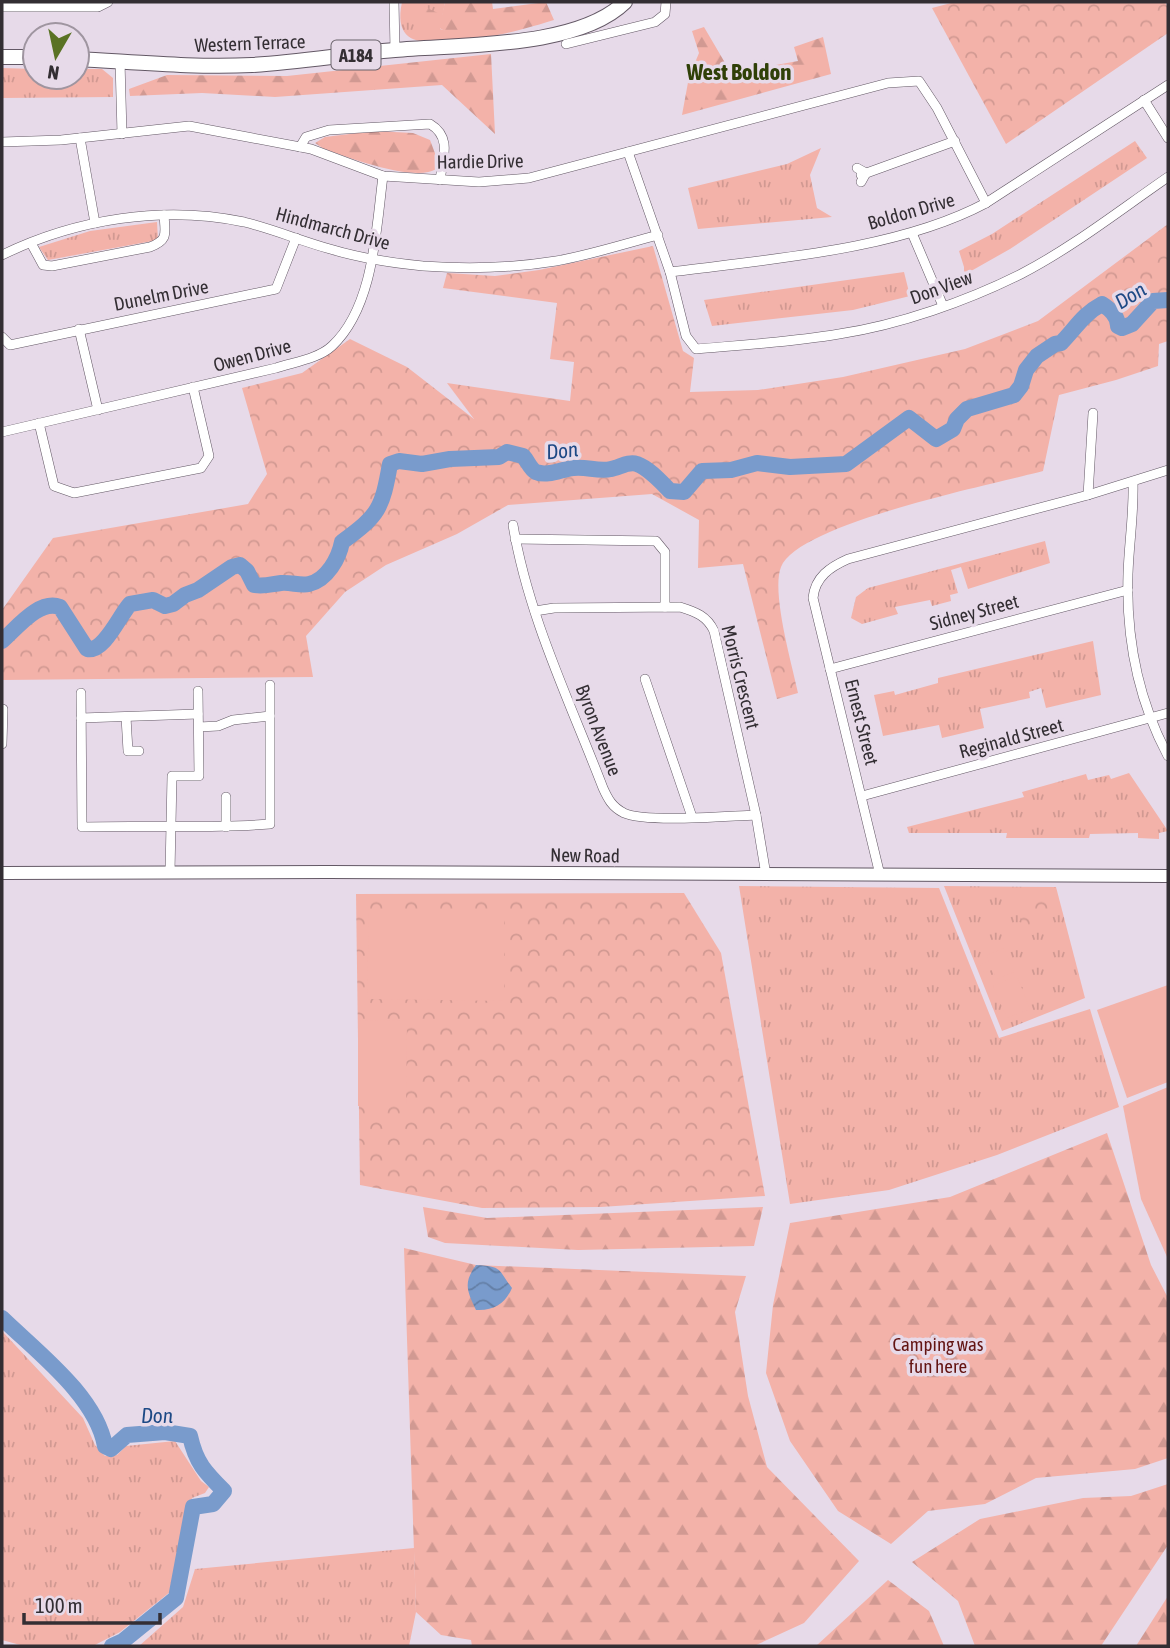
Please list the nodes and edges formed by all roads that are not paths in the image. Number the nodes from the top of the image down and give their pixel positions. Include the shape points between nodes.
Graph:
1 (108, 2) edge
2 (394, 2) edge
3 (625, 2) edge
4 (666, 2) edge
5 (38, 4) edge
6 (2, 7) edge
7 (566, 44) dead end
8 (395, 50) junction
9 (2, 57) edge
10 (21, 57) edge
11 (91, 60) edge
12 (120, 61) junction
13 (1168, 85) edge
14 (1144, 100) junction
15 (122, 134) junction
16 (80, 138) junction
17 (1168, 138) edge
18 (955, 141) junction
19 (2, 142) edge
20 (300, 147) junction
21 (628, 152) junction
22 (861, 174) dead end
23 (383, 176) junction
24 (1168, 177) edge
25 (440, 180) junction
26 (986, 203) junction
27 (164, 215) junction
28 (95, 223) junction
29 (912, 233) junction
30 (658, 235) junction
31 (296, 238) junction
32 (31, 243) junction
33 (2, 255) edge
34 (372, 259) junction
35 (670, 272) junction
36 (943, 306) junction
37 (79, 329) junction
38 (2, 337) edge
39 (193, 387) junction
40 (98, 410) junction
41 (1093, 413) dead end
42 (39, 423) junction
43 (2, 432) edge
44 (1168, 470) edge
45 (1133, 482) junction
46 (1088, 495) junction
47 (513, 525) dead end
48 (515, 539) junction
49 (1128, 590) junction
50 (666, 607) junction
51 (535, 611) junction
52 (830, 669) junction
53 (634, 682) dead end
54 (270, 685) dead end
55 (198, 691) dead end
56 (80, 693) dead end
57 (3, 709) edge
58 (1168, 713) edge
59 (198, 714) junction
60 (270, 716) junction
61 (126, 717) junction
62 (81, 718) junction
63 (1149, 718) junction
64 (199, 727) junction
65 (2, 744) edge
66 (139, 751) dead end
67 (1168, 756) edge
68 (862, 796) junction
69 (226, 797) dead end
70 (756, 815) junction
71 (692, 817) junction
72 (171, 827) junction
73 (226, 827) junction
74 (170, 872) junction
75 (2, 873) edge
76 (766, 875) junction
77 (880, 875) junction
78 (1168, 876) edge

1 - 5 street via 98,7
2 - 8 street
3 - 8 main road, Western Terrace / A184 via 614,13 533,40
4 - 7 street via 665,14 655,22
5 - 6 street
8 - 12 main road, Western Terrace / A184 via 251,65
9 - 10 main road
11 - 12 main road, Western Terrace / A184
12 - 15 street
13 - 14 street, Boldon Drive
14 - 17 street
14 - 26 street, Boldon Drive
15 - 16 street, Hardie Drive
15 - 20 street, Hardie Drive via 189,126
16 - 19 street, Hardie Drive
16 - 28 street
18 - 21 street, Hardie Drive via 919,80 888,83
18 - 22 street
18 - 26 street
20 - 23 street, Hardie Drive
20 - 25 street via 306,137 329,130 430,124 445,139
21 - 25 street, Hardie Drive via 529,178
21 - 30 street
23 - 25 street, Hardie Drive
23 - 34 street, Owen Drive
24 - 36 street, Don View via 1021,273
26 - 29 street, Boldon Drive
27 - 28 street, Hindmarch Drive
27 - 31 street, Hindmarch Drive via 244,222
27 - 32 street via 161,243 138,249 51,266 43,264
28 - 32 street, Hindmarch Drive
29 - 35 street, Boldon Drive
29 - 36 street
30 - 34 street, Hindmarch Drive via 580,256 513,265 425,266
30 - 35 street
31 - 34 street, Hindmarch Drive
31 - 37 street, Dunelm Drive via 276,289
32 - 33 street, Hindmarch Drive
34 - 39 street, Owen Drive via 357,310 332,346 276,368
35 - 36 street, Don View via 686,336 696,349 841,334
37 - 38 street, Dunelm Drive via 10,345
37 - 40 street
39 - 40 street, Owen Drive
39 - 42 street via 209,456 201,468 74,493 54,486
40 - 42 street, Owen Drive
41 - 46 street
42 - 43 street, Owen Drive
44 - 45 street
45 - 46 street
45 - 49 street
46 - 52 street, Ernest Street via 836,564 819,578 813,598
47 - 48 street, Byron Avenue
48 - 50 street via 656,541 665,552
48 - 51 street, Byron Avenue
49 - 52 street, Sidney Street
49 - 63 street via 1138,676
50 - 51 street, Morris Crescent
50 - 70 street, Morris Crescent via 696,611 709,620 714,631
51 - 71 street, Byron Avenue via 608,799 615,808 634,816
52 - 68 street, Ernest Street
53 - 71 street via 647,678
54 - 60 street
55 - 59 street
56 - 62 street
57 - 65 street
58 - 63 street, Reginald Street
59 - 61 street
59 - 64 street
60 - 64 street
60 - 73 street via 270,824
61 - 62 street
61 - 66 street via 128,751
62 - 72 street via 82,827
63 - 67 street
63 - 68 street, Reginald Street
64 - 72 street via 200,776 172,776
68 - 77 street, Ernest Street
69 - 73 street
70 - 71 street, Byron Avenue
70 - 76 street, Morris Crescent
72 - 73 street
72 - 74 street
74 - 75 main road, New Road
74 - 76 main road, New Road
76 - 77 main road, New Road
77 - 78 main road, New Road

